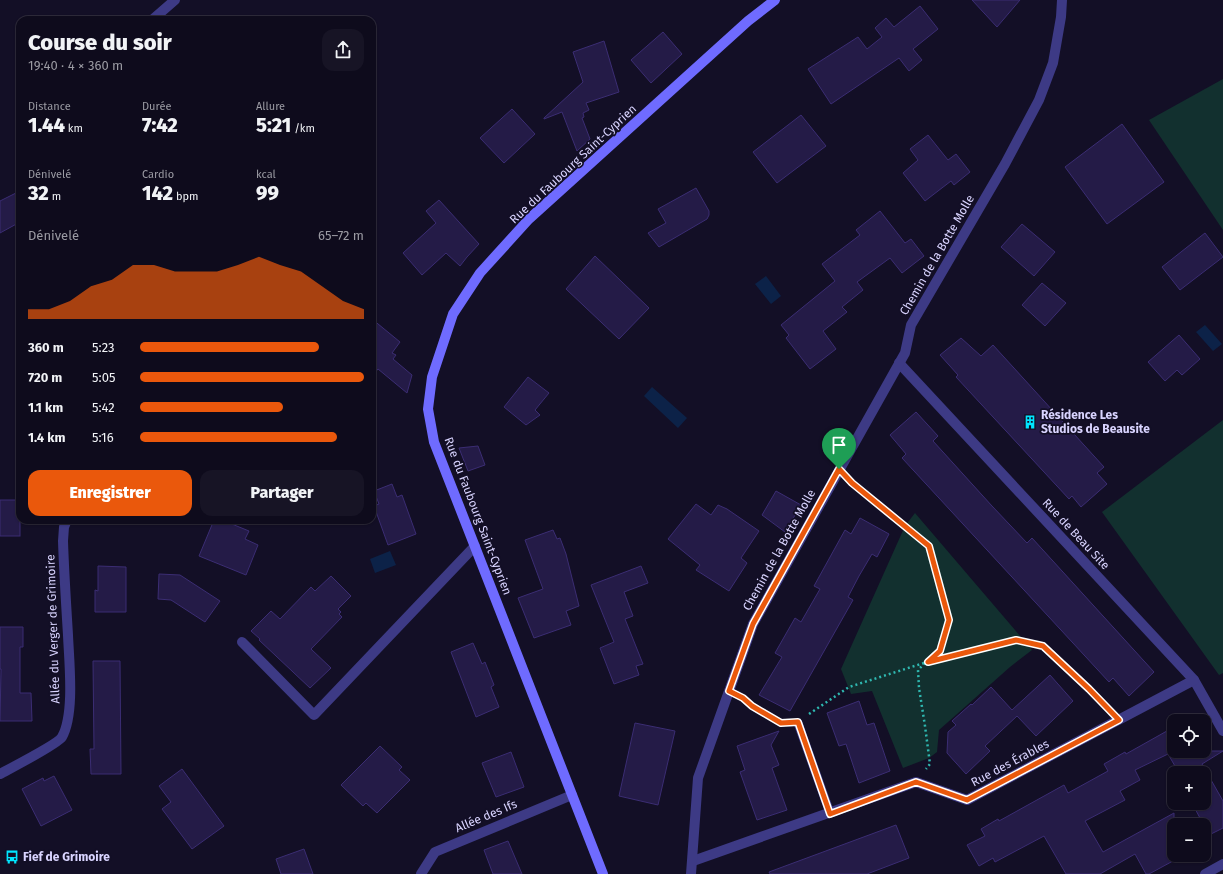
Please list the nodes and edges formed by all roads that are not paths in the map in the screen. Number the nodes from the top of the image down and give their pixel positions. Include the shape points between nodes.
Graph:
1 (175, 0) edge
2 (775, 0) edge
3 (1062, 0) edge
4 (157, 16) edge
5 (899, 363) junction
6 (65, 524) edge
7 (475, 546) junction
8 (242, 642) dead end
9 (1194, 680) junction
10 (798, 722) road end
11 (1223, 730) edge
12 (0, 774) edge
13 (572, 795) junction
14 (830, 814) junction
15 (693, 861) junction
16 (1223, 864) edge
17 (421, 874) edge
18 (603, 874) edge
19 (691, 874) edge
20 (1205, 874) edge

1 - 4 street
2 - 7 street, Rue du Faubourg Saint-Cyprien via 748,21 529,219 480,273 453,314 432,377 428,409 434,442
3 - 5 street, Chemin de la Botte Molle via 1053,63 1039,100 1005,164 911,325 905,353
5 - 9 street, Rue de Beau Site
5 - 15 street, Chemin de la Botte Molle via 753,624 698,778
6 - 12 street, Allée du Verger de Grimoire via 63,541 70,680 66,726 62,738 53,745
7 - 8 street via 314,715
7 - 13 street, Rue du Faubourg Saint-Cyprien
9 - 11 street, Rue de Beau Site
9 - 14 street, Rue des Érables via 967,800 916,782
10 - 14 lane
13 - 17 street, Allée des Ifs via 435,852
13 - 18 street, Rue du Faubourg Saint-Cyprien
14 - 15 street
15 - 19 street, Chemin de la Botte Molle
16 - 20 street

